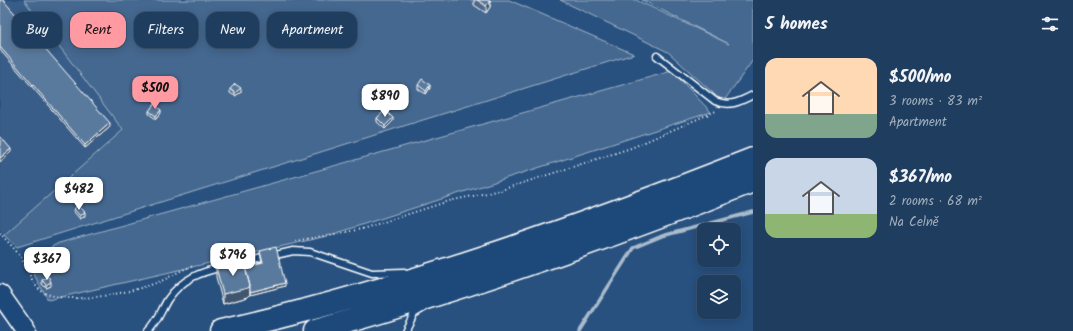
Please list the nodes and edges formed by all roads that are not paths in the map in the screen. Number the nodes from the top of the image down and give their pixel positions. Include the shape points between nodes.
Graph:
1 (657, 56) dead end
2 (753, 95) edge
3 (753, 159) edge
4 (753, 181) edge
5 (455, 266) junction
6 (419, 270) dead end
7 (412, 271) dead end
8 (466, 285) junction
9 (0, 294) edge
10 (26, 331) edge
11 (148, 331) edge
12 (221, 331) edge
13 (315, 331) edge
14 (405, 331) edge

1 - 2 lane via 715,101 733,104
3 - 5 highway via 572,227
4 - 8 highway via 677,211
5 - 6 lane
5 - 12 highway
7 - 11 lane via 372,273 310,252 293,251 204,271 181,284 168,299 158,319
8 - 13 highway
8 - 14 lane via 414,314
9 - 10 street

